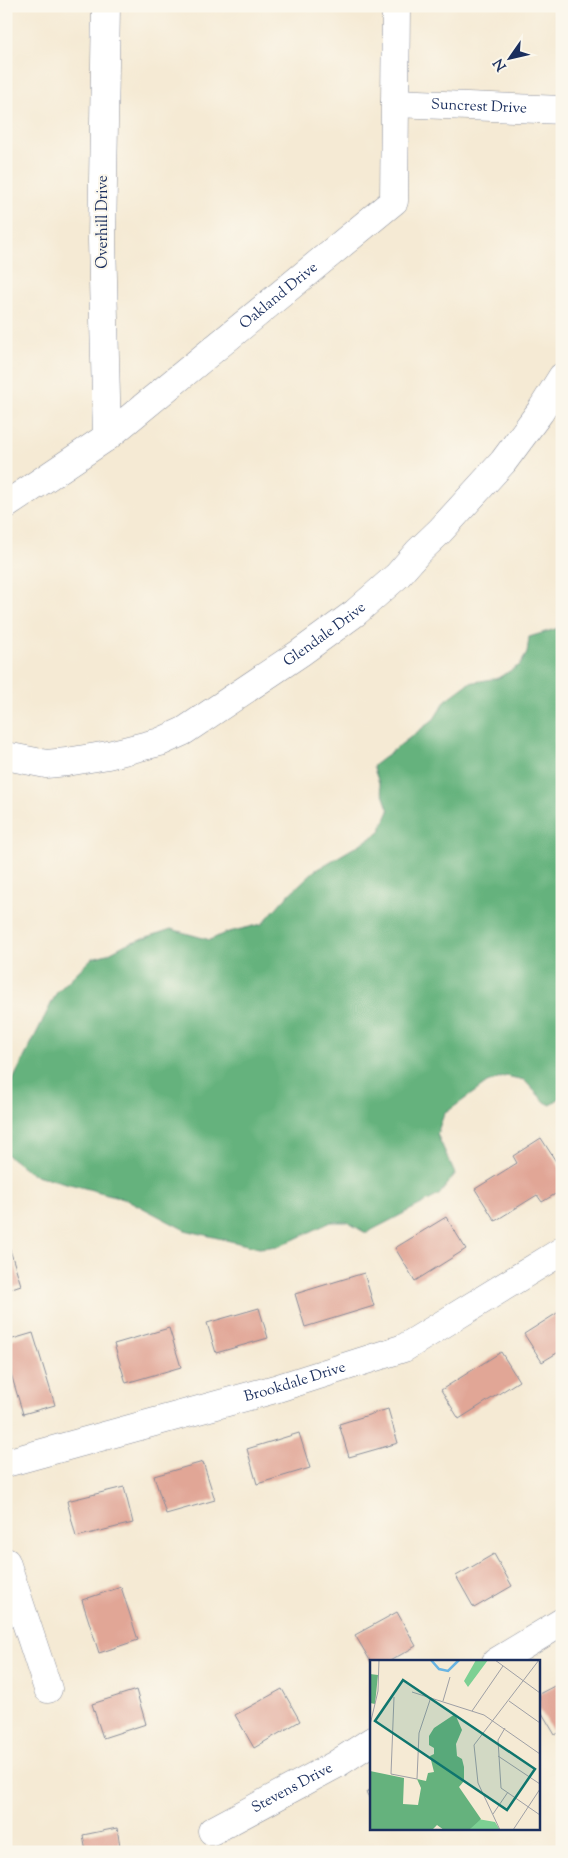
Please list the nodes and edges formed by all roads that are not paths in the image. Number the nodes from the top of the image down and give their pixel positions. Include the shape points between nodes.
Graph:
1 (106, 6) edge
2 (396, 6) edge
3 (395, 103) junction
4 (562, 110) edge
5 (562, 377) edge
6 (107, 437) junction
7 (6, 505) edge
8 (6, 756) edge
9 (562, 1250) edge
10 (6, 1463) edge
11 (6, 1562) edge
12 (562, 1622) edge
13 (499, 1660) edge
14 (48, 1690) dead end
15 (370, 1742) edge
16 (212, 1831) dead end

1 - 6 street, Overhill Drive via 102,240
2 - 3 street, Oakland Drive
3 - 4 street, Suncrest Drive
3 - 6 street, Oakland Drive via 394,201
5 - 8 street, Glendale Drive via 503,462 440,531 355,613 300,653 184,731 160,742 108,755 46,764
6 - 7 street, Oakland Drive
9 - 10 street, Brookdale Drive via 404,1348 275,1389
11 - 14 street
12 - 13 street
15 - 16 street, Stevens Drive via 335,1765

